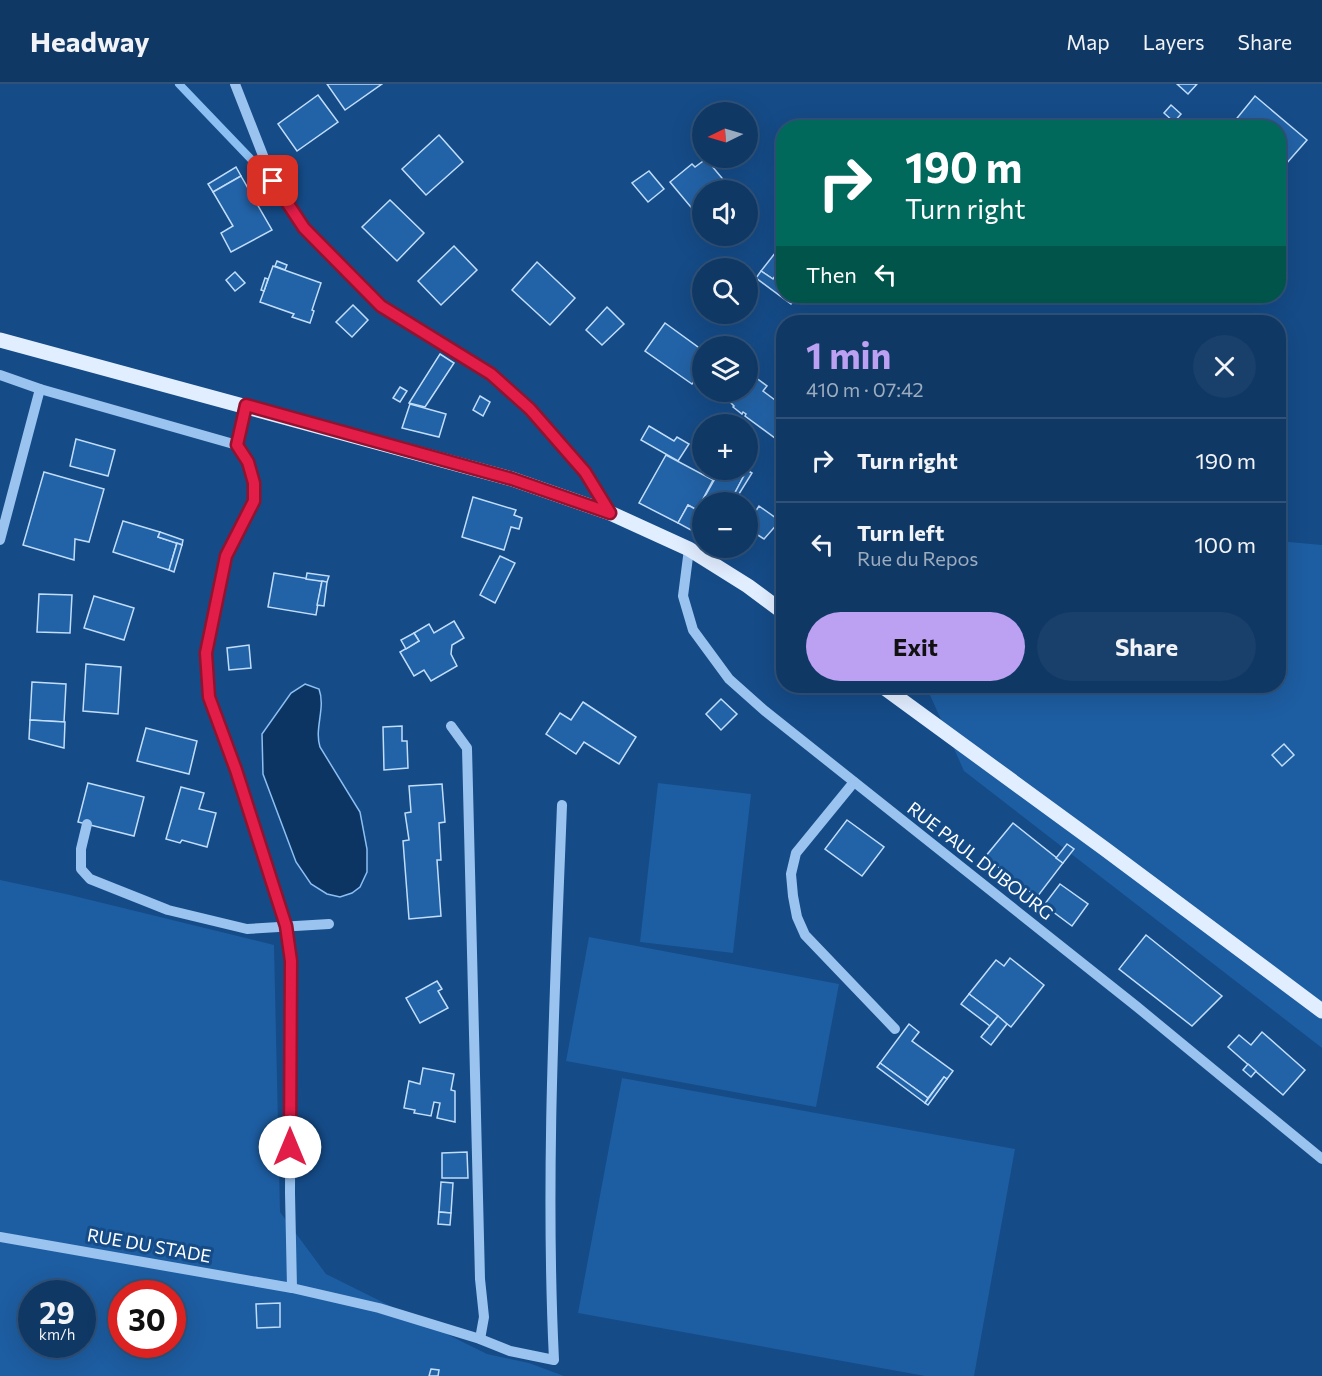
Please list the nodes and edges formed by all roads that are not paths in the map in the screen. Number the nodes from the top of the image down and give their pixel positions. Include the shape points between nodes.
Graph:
1 (235, 84) edge
2 (0, 340) edge
3 (0, 375) edge
4 (40, 388) junction
5 (246, 405) junction
6 (237, 445) junction
7 (610, 513) junction
8 (0, 540) edge
9 (689, 549) junction
10 (776, 607) edge
11 (892, 693) edge
12 (451, 726) dead end
13 (854, 782) junction
14 (562, 806) dead end
15 (87, 824) dead end
16 (329, 924) dead end
17 (286, 926) junction
18 (1322, 1011) edge
19 (895, 1029) dead end
20 (1322, 1159) edge
21 (0, 1237) edge
22 (291, 1287) junction
23 (480, 1339) junction

1 - 7 street via 273,181 304,228 381,306 491,374 530,409 585,472
2 - 5 main road
3 - 4 street
4 - 6 street
4 - 8 street
5 - 6 street
5 - 7 main road via 512,479
6 - 17 street via 248,462 254,501 226,556 206,653 209,697
7 - 9 main road
9 - 10 main road
9 - 13 street, RUE PAUL DUBOURG via 683,596 693,630 729,679
11 - 18 main road
12 - 23 street via 467,748 484,1317
13 - 19 street via 796,853 791,874 792,896 805,935
13 - 20 street, RUE PAUL DUBOURG
14 - 23 street, RUE DU STADE via 553,1036 550,1286 554,1360 510,1351
15 - 17 street via 81,869 90,879 168,910 219,923 247,929
16 - 17 street
17 - 22 street via 291,961
21 - 22 street, RUE DU STADE
22 - 23 street, RUE DU STADE via 379,1308

